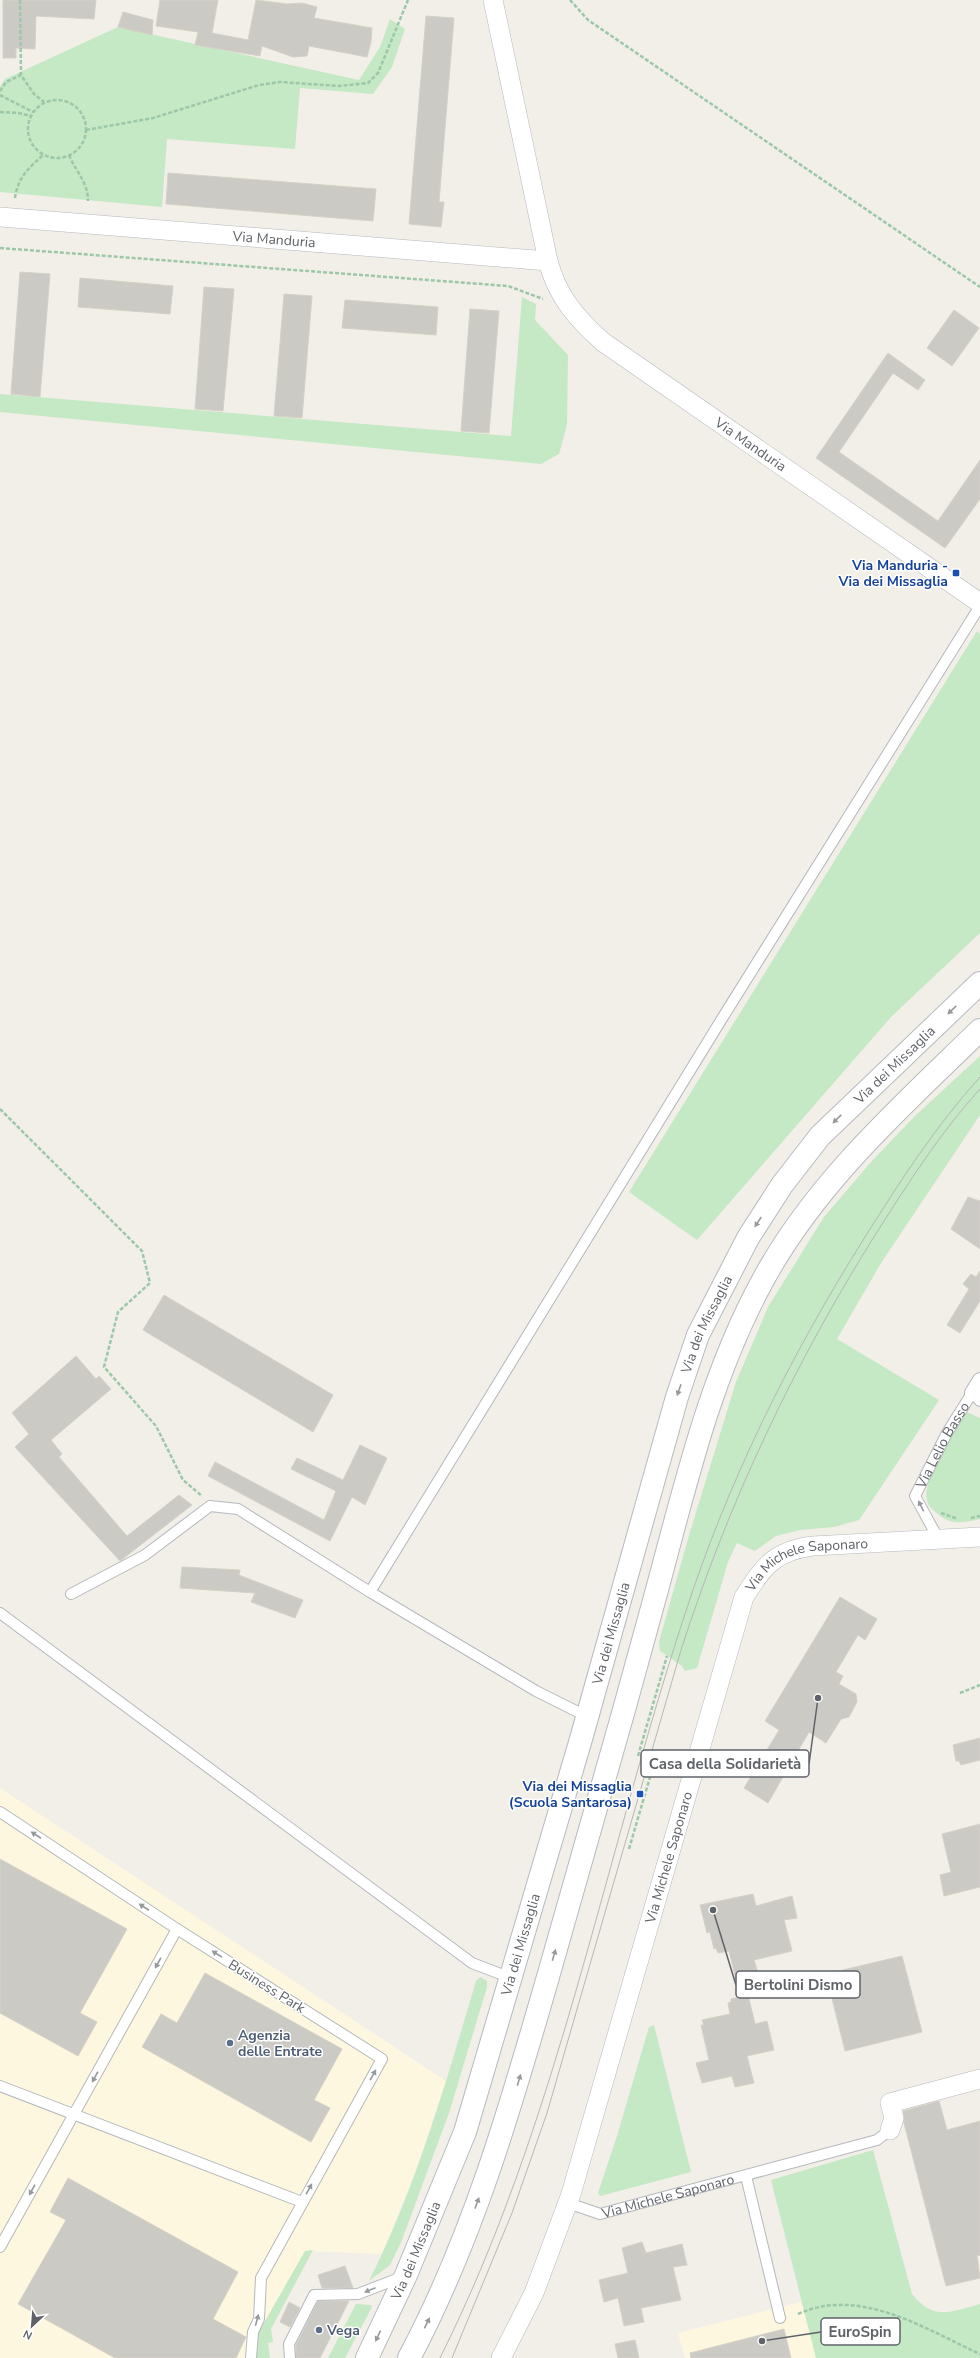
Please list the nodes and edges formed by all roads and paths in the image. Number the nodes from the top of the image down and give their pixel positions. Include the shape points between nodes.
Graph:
1 (20, 0) edge
2 (408, 0) edge
3 (493, 0) edge
4 (570, 0) edge
5 (20, 74) junction
6 (0, 91) edge
7 (0, 95) edge
8 (44, 102) junction
9 (0, 112) edge
10 (33, 112) junction
11 (31, 116) junction
12 (86, 130) junction
13 (44, 155) junction
14 (69, 155) junction
15 (15, 198) dead end
16 (88, 201) dead end
17 (0, 217) edge
18 (0, 248) edge
19 (548, 261) junction
20 (980, 287) edge
21 (522, 291) dead end
22 (980, 605) edge
23 (980, 984) edge
24 (980, 1030) edge
25 (0, 1109) edge
26 (980, 1380) edge
27 (977, 1396) edge
28 (210, 1506) junction
29 (937, 1509) dead end
30 (980, 1516) edge
31 (968, 1519) dead end
32 (962, 1520) dead end
33 (980, 1537) edge
34 (939, 1540) junction
35 (370, 1592) junction
36 (71, 1594) dead end
37 (0, 1613) edge
38 (667, 1656) dead end
39 (980, 1685) edge
40 (960, 1693) dead end
41 (588, 1717) junction
42 (638, 1756) dead end
43 (655, 1760) dead end
44 (0, 1812) edge
45 (629, 1849) dead end
46 (177, 1929) junction
47 (511, 1978) junction
48 (980, 2079) edge
49 (0, 2086) edge
50 (74, 2115) junction
51 (890, 2130) joint
52 (746, 2176) junction
53 (302, 2202) junction
54 (568, 2204) junction
55 (0, 2247) edge
56 (406, 2275) junction
57 (798, 2314) dead end
58 (780, 2318) dead end
59 (980, 2354) edge
60 (251, 2358) edge
61 (290, 2358) edge
62 (367, 2358) edge
63 (409, 2358) edge
64 (501, 2358) edge

1 - 5 path
2 - 12 path via 378,73 368,83 340,86 280,82 259,85 152,118
3 - 19 street, Via Manduria
4 - 20 path via 588,20
5 - 6 path via 6,82
5 - 8 path via 34,94
7 - 10 path
8 - 10 path
8 - 12 path via 69,102 82,114
9 - 11 path
10 - 11 path
11 - 13 path via 28,134 36,150
12 - 14 path via 81,145
13 - 14 path via 56,158
13 - 15 path via 23,173
14 - 16 path via 74,167 85,181
17 - 19 street, Via Manduria
18 - 21 path via 508,286
19 - 22 street, Via Manduria via 552,276 572,313 603,342
22 - 35 lane via 723,1017
23 -> 41 main road, Via dei Missaglia via 820,1136 778,1192 721,1286 698,1334 677,1397
63 -> 24 main road via 435,2306 470,2221 511,2108 609,1766 700,1433 737,1331 763,1278 788,1238 825,1188 885,1123
25 - 28 path via 142,1251 150,1283 118,1312 104,1367 156,1426 183,1480
26 - 27 street, Via Lelio Basso
34 -> 27 lane, Via Lelio Basso via 916,1496 947,1433
28 - 35 lane via 238,1509
28 - 36 lane via 145,1555
29 - 32 path via 941,1514
30 - 31 path
33 - 34 street, Via Michele Saponaro
34 - 54 street, Via Michele Saponaro via 813,1546 790,1550 766,1566 744,1597
35 - 41 lane via 536,1691
37 - 47 lane via 472,1963
38 - 42 path
39 - 40 path
41 - 47 main road, Via dei Missaglia
43 - 45 path
46 -> 44 lane, Business Park
46 -> 50 lane
53 -> 46 lane, Business Park via 382,2059
47 - 56 main road, Via dei Missaglia via 465,2132
48 - 51 street via 890,2103 894,2118
49 - 50 lane
50 - 53 lane
50 -> 55 lane
51 - 52 lane, Via Michele Saponaro via 877,2140
52 - 54 lane, Via Michele Saponaro via 600,2214
52 - 58 lane, Via Michele Saponaro
60 -> 53 lane, Business Park via 254,2332 259,2319 261,2278
54 - 64 street, Via Michele Saponaro via 534,2293
56 -> 61 lane via 358,2294 314,2295 289,2344
56 -> 62 main road, Via dei Missaglia
57 - 59 path via 819,2306 874,2309 894,2314

